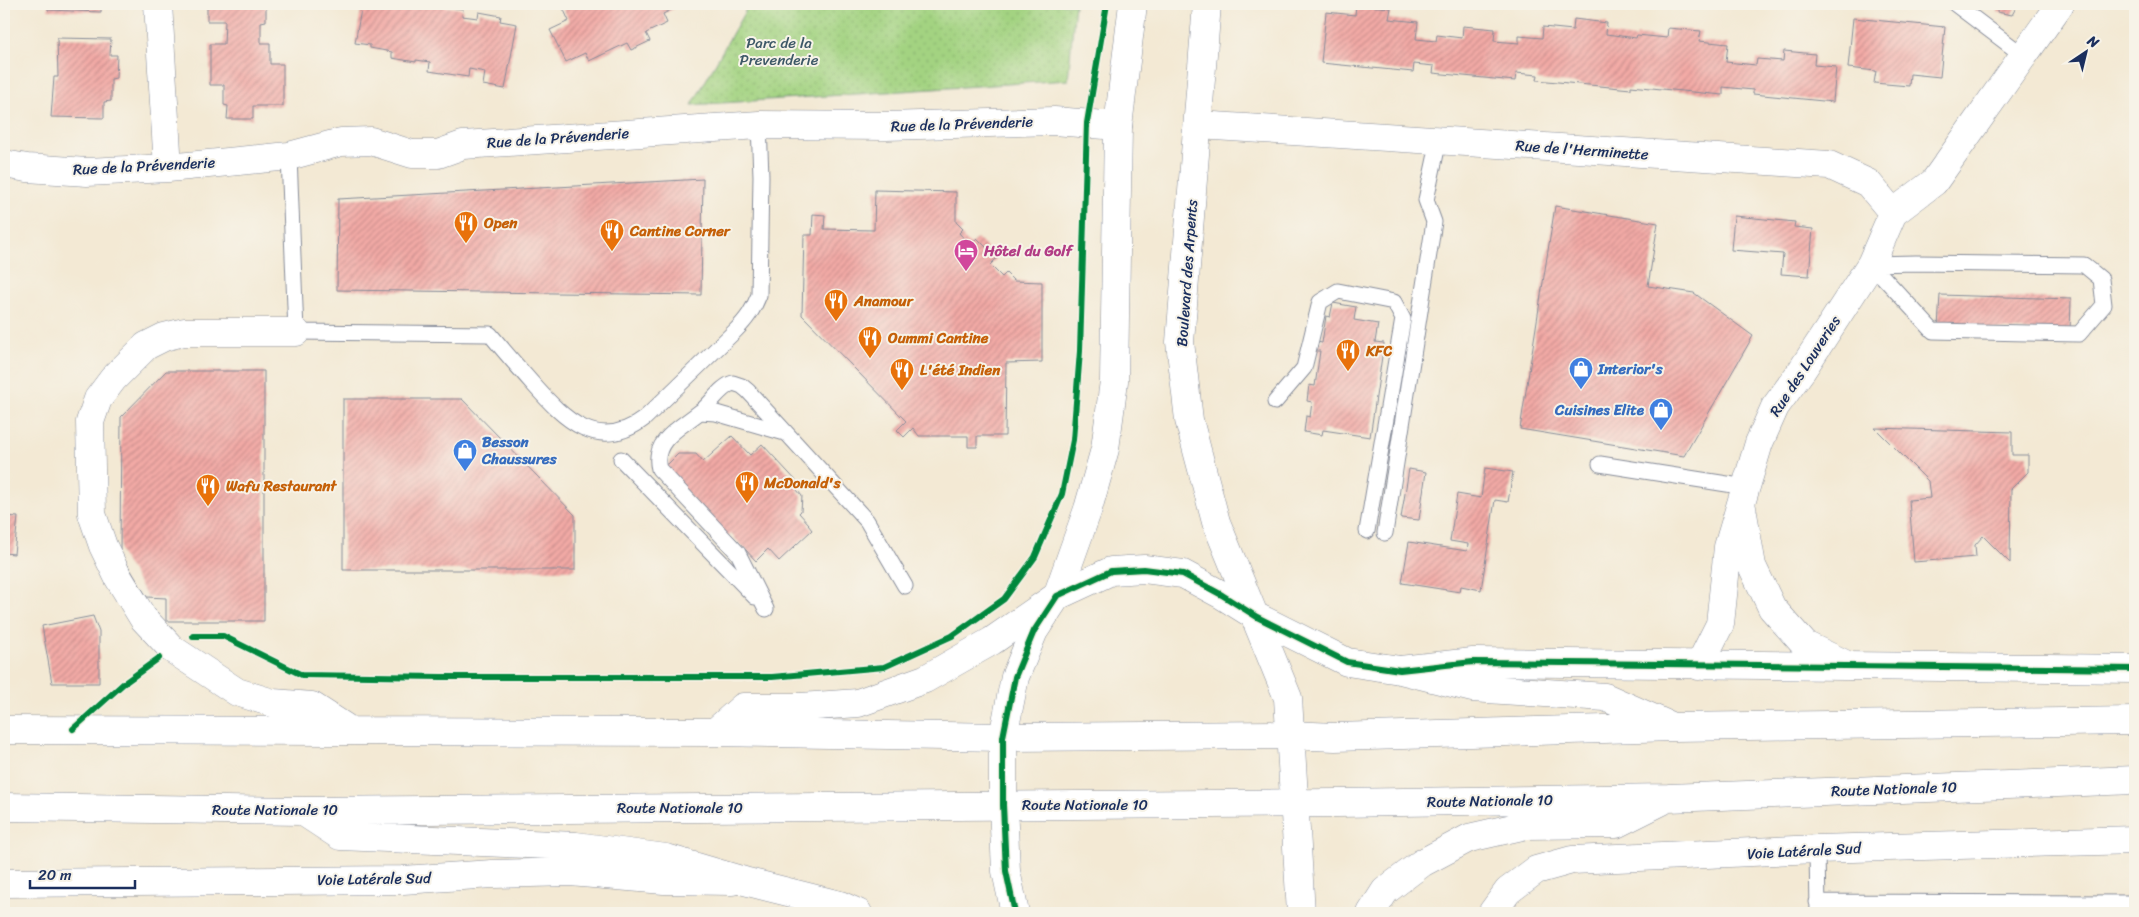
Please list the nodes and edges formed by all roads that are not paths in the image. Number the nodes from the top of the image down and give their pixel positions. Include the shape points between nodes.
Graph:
1 (158, 4) edge
2 (1133, 4) edge
3 (1207, 4) edge
4 (1955, 4) edge
5 (2060, 4) edge
6 (2024, 56) junction
7 (759, 125) junction
8 (1198, 125) junction
9 (1118, 126) junction
10 (1439, 140) junction
11 (289, 156) junction
12 (4, 164) edge
13 (168, 168) junction
14 (1893, 213) junction
15 (1871, 264) junction
16 (296, 332) junction
17 (1275, 402) dead end
18 (700, 412) junction
19 (785, 433) junction
20 (621, 459) dead end
21 (1600, 464) dead end
22 (1744, 496) junction
23 (1366, 531) dead end
24 (1385, 534) dead end
25 (905, 586) dead end
26 (1057, 596) junction
27 (1257, 617) junction
28 (1847, 665) junction
29 (1699, 666) junction
30 (1400, 670) junction
31 (2135, 670) edge
32 (2135, 721) edge
33 (1674, 727) junction
34 (4, 730) edge
35 (349, 730) junction
36 (715, 732) junction
37 (1290, 735) junction
38 (1003, 737) junction
39 (2135, 780) edge
40 (1668, 798) junction
41 (1294, 803) junction
42 (1003, 805) junction
43 (4, 806) edge
44 (302, 811) junction
45 (2135, 840) edge
46 (1817, 849) junction
47 (744, 881) junction
48 (4, 883) edge
49 (2135, 903) edge
50 (1818, 907) edge
51 (858, 913) edge
52 (1014, 913) edge
53 (1301, 913) edge
54 (1371, 913) edge
55 (1492, 913) edge

1 - 13 street
2 - 9 street
3 - 8 street, Boulevard des Arpents
4 - 6 lane
5 - 6 street
6 - 14 street via 1934,182
7 - 9 street, Rue de la Prévenderie via 886,126 1054,121
7 - 11 street, Rue de la Prévenderie via 463,145 438,154 412,154 371,141 341,142
7 - 16 lane via 759,295 754,310 634,426 620,432 601,433 572,423 548,401 490,334
8 - 10 street, Rue de l'Herminette
8 - 27 street, Boulevard des Arpents via 1180,342 1188,420 1216,522
9 - 26 street via 1114,381 1105,449
10 - 14 street, Rue de l'Herminette via 1829,165 1868,182
10 - 24 lane via 1426,200 1434,222
11 - 13 street, Rue de la Prévenderie
11 - 16 lane
12 - 13 street, Rue de la Prévenderie via 87,172
14 - 15 street
15 - 15 lane via 1933,331 2079,334 2104,305 2101,278 2084,266
15 - 22 street, Rue des Louveries via 1775,407 1759,443
16 - 35 street via 184,332 146,346 98,399 90,422 92,514 118,576 143,618 172,649 237,692 273,703 312,706
17 - 23 lane via 1304,368 1320,302 1338,291 1394,302 1403,319
18 - 19 lane via 716,413
18 - 19 lane via 729,384 738,384
18 - 20 lane via 680,425 665,442 657,455 659,469 738,553 766,609
19 - 25 lane via 867,521
21 - 22 lane
22 - 28 street, Rue des Louveries via 1752,566 1772,608 1805,644
22 - 29 street, Rue des Louveries via 1728,547 1720,624
26 - 27 street via 1111,571 1144,569 1183,574
26 - 36 street via 992,641 925,678 858,703 743,707
26 - 38 street via 1034,631 1015,677
27 - 30 street via 1347,662
27 - 37 street, Boulevard des Arpents via 1288,698
28 - 29 street
28 - 31 street
29 - 30 street via 1473,662
30 - 33 street via 1472,688 1605,697
32 - 33 street
33 - 37 street via 1353,737
34 - 35 street
35 - 36 street
36 - 38 street
37 - 38 street
37 - 41 street, Boulevard des Arpents
38 - 42 street
39 - 40 street, Route Nationale 10
40 - 41 street, Route Nationale 10
40 - 54 street via 1616,824 1526,825 1469,838 1422,863 1385,891
41 - 42 street, Route Nationale 10
41 - 53 street, Boulevard des Arpents
42 - 44 street, Route Nationale 10
42 - 52 street via 1006,871
43 - 44 street, Route Nationale 10
44 - 47 street via 340,836 576,846 666,858
45 - 46 street, Voie Latérale Sud
46 - 50 lane
46 - 55 street, Voie Latérale Sud via 1572,860 1536,870 1508,891
47 - 48 street, Voie Latérale Sud via 664,880 570,872 403,880
47 - 51 street via 840,905
49 - 50 lane

